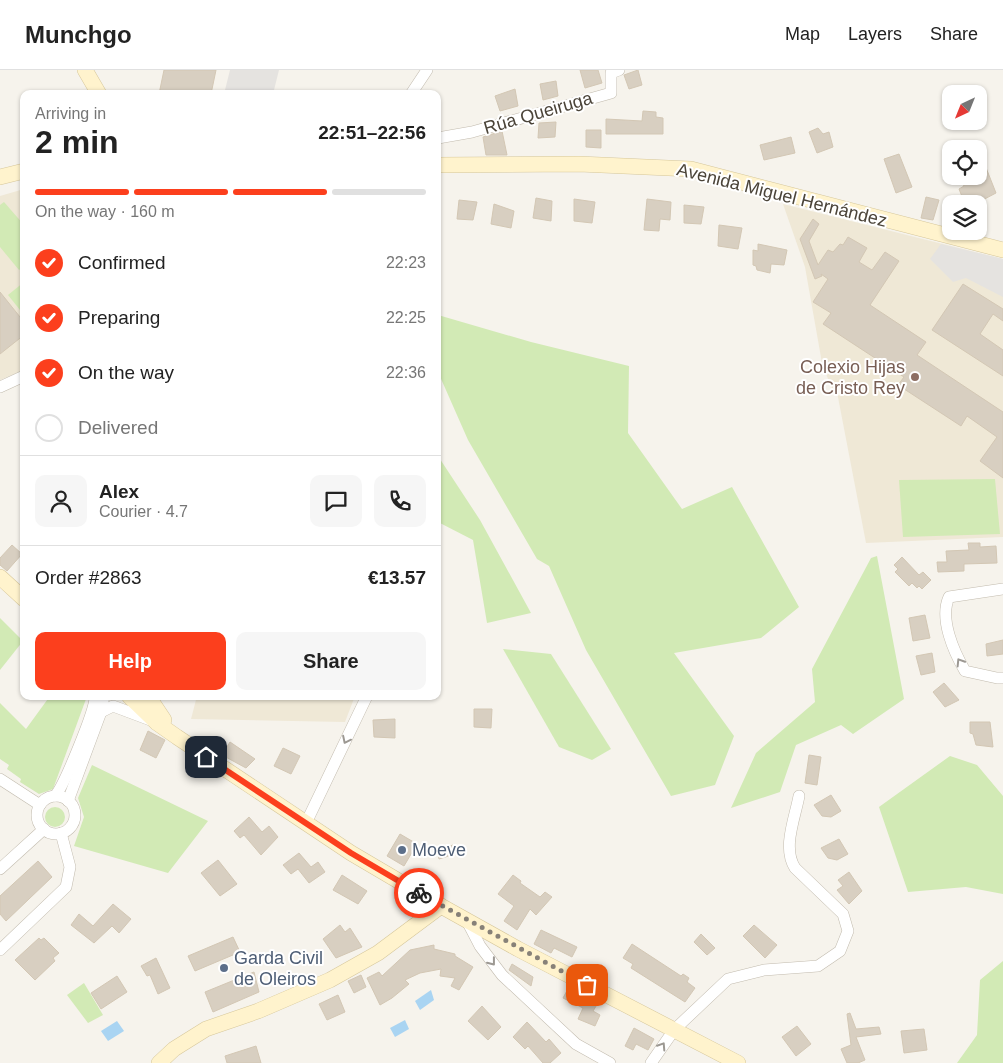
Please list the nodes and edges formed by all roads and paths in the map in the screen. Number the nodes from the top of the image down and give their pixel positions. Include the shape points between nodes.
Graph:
1 (80, 70) edge
2 (85, 70) edge
3 (427, 70) edge
4 (619, 70) edge
5 (86, 90) edge
6 (97, 90) edge
7 (414, 90) edge
8 (441, 137) edge
9 (441, 165) edge
10 (20, 172) edge
11 (0, 177) edge
12 (1003, 250) edge
13 (20, 378) edge
14 (0, 387) edge
15 (0, 577) edge
16 (1003, 588) edge
17 (20, 595) edge
18 (1003, 678) edge
19 (94, 700) edge
20 (103, 700) edge
21 (133, 700) edge
22 (150, 700) edge
23 (365, 700) edge
24 (101, 712) junction
25 (157, 723) junction
26 (177, 737) junction
27 (2, 785) edge
28 (55, 796) junction
29 (799, 796) dead end
30 (68, 800) junction
31 (40, 805) junction
32 (306, 823) junction
33 (44, 829) junction
34 (61, 833) junction
35 (0, 869) edge
36 (441, 906) junction
37 (467, 921) junction
38 (0, 950) edge
39 (674, 1030) junction
40 (159, 1063) edge
41 (610, 1063) edge
42 (651, 1063) edge
43 (738, 1063) edge

1 - 5 street
2 - 6 street
3 - 7 street
4 - 8 street, Rúa Queiruga via 611,73 611,93 472,132
9 - 12 street, Avenida Miguel Hernández via 579,164 691,169
10 - 11 street
13 - 14 street
15 - 17 street
18 -> 16 street via 965,671 955,654 945,614 949,597
19 - 28 street via 81,740
20 - 24 street
21 - 25 street
22 - 26 street
23 -> 32 street
24 - 25 street via 113,706
24 - 30 street
25 - 26 street
26 - 32 street
27 - 31 street
28 - 30 street
28 - 31 street
29 - 39 street via 788,849 790,860 843,914 848,931 840,951 818,966 764,970 728,979
30 - 34 street via 75,817 70,828
31 - 33 street via 37,816
32 - 36 street
33 - 34 street via 52,834
33 - 35 street
34 - 38 street via 70,867 66,886
36 - 37 street
36 - 40 street via 378,953 330,980 206,1029 174,1049
37 - 39 street
37 -> 41 street via 480,946 502,975 576,1044
42 -> 39 street
39 - 43 street

